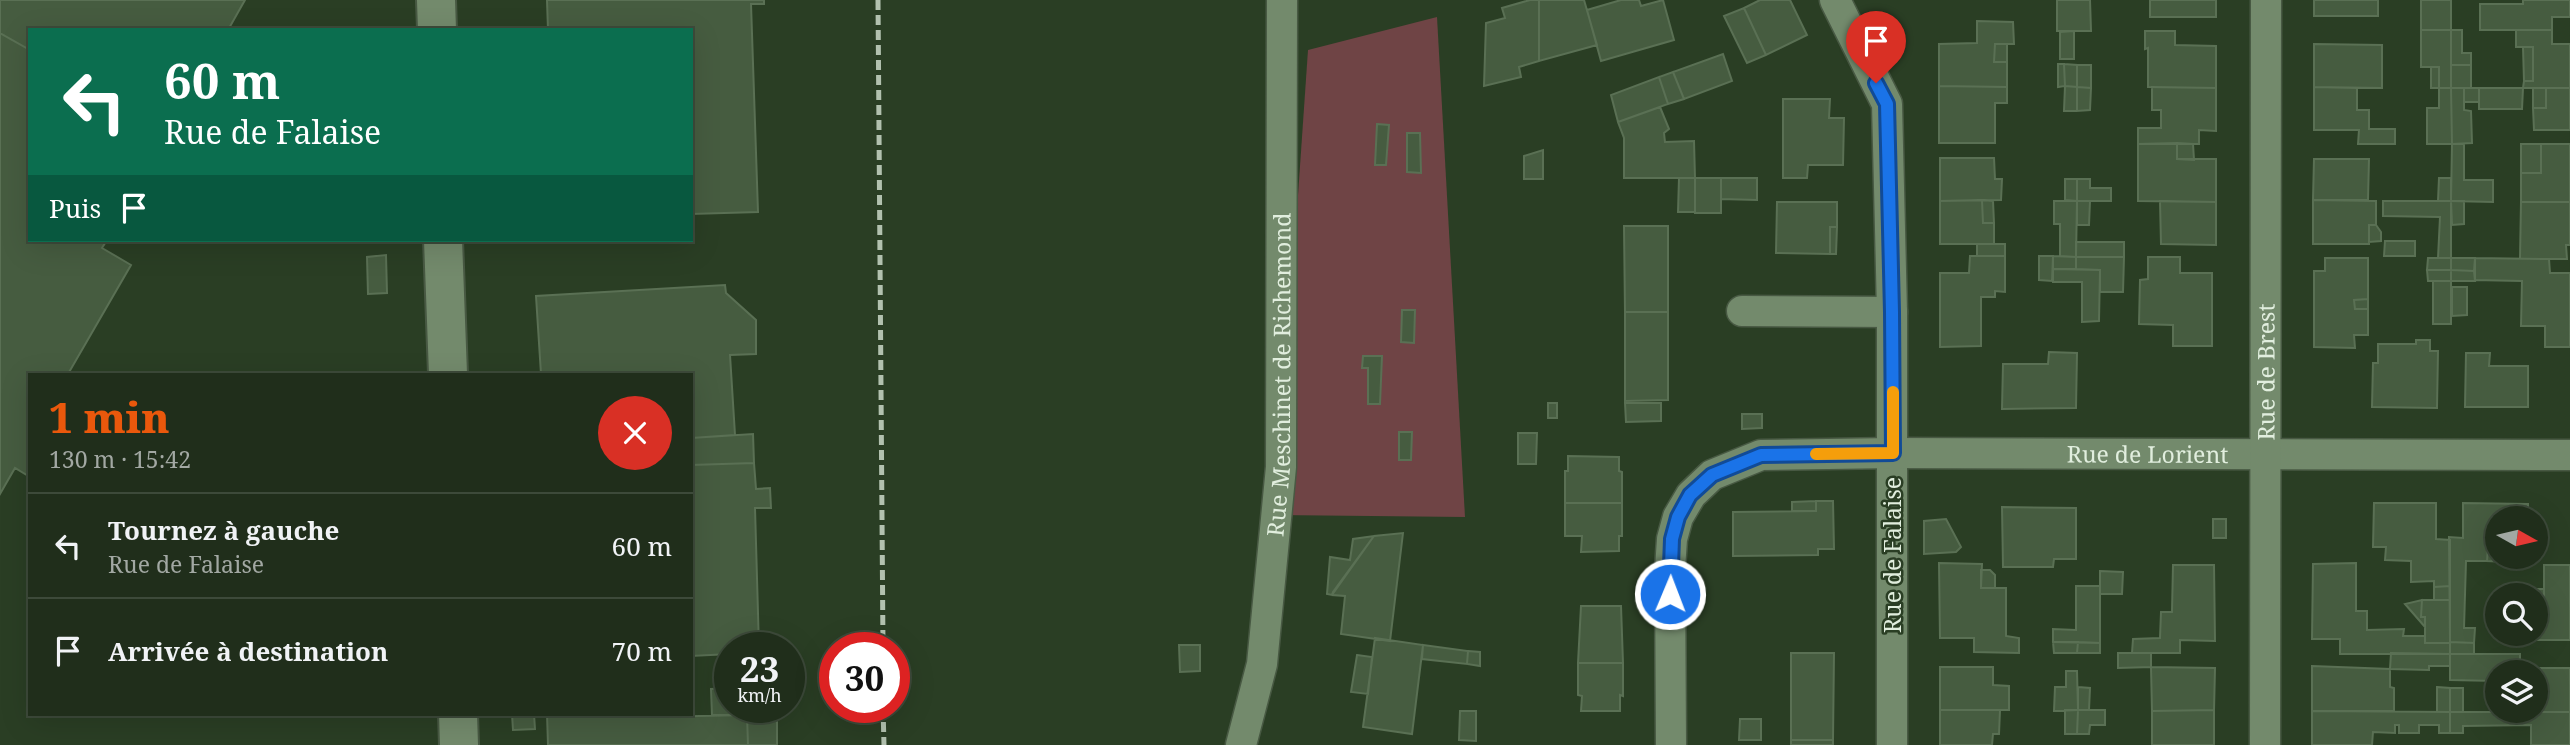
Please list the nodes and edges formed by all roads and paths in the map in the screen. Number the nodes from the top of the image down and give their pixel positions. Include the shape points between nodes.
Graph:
1 (436, 0) edge
2 (1282, 0) edge
3 (1835, 0) edge
4 (2266, 0) edge
5 (437, 28) edge
6 (443, 242) edge
7 (1742, 311) dead end
8 (1892, 312) junction
9 (448, 373) edge
10 (1893, 453) junction
11 (2265, 454) junction
12 (2570, 455) edge
13 (458, 716) edge
14 (459, 745) edge
15 (1241, 745) edge
16 (1671, 745) edge
17 (1892, 745) edge
18 (2265, 745) edge

1 - 5 main road
2 - 15 street, Rue Meschinet de Richemond via 1280,467 1262,664
3 - 8 street, Rue de Falaise via 1887,104
4 - 11 street, Rue de Brest
6 - 9 main road
7 - 8 street
8 - 10 street, Rue de Falaise
10 - 11 street, Rue de Lorient
10 - 16 street, Rue de Lorient via 1761,455 1712,475 1690,495 1672,539
10 - 17 street, Rue de Falaise
11 - 12 street, Rue de Lorient
11 - 18 street, Rue de Brest
13 - 14 main road

